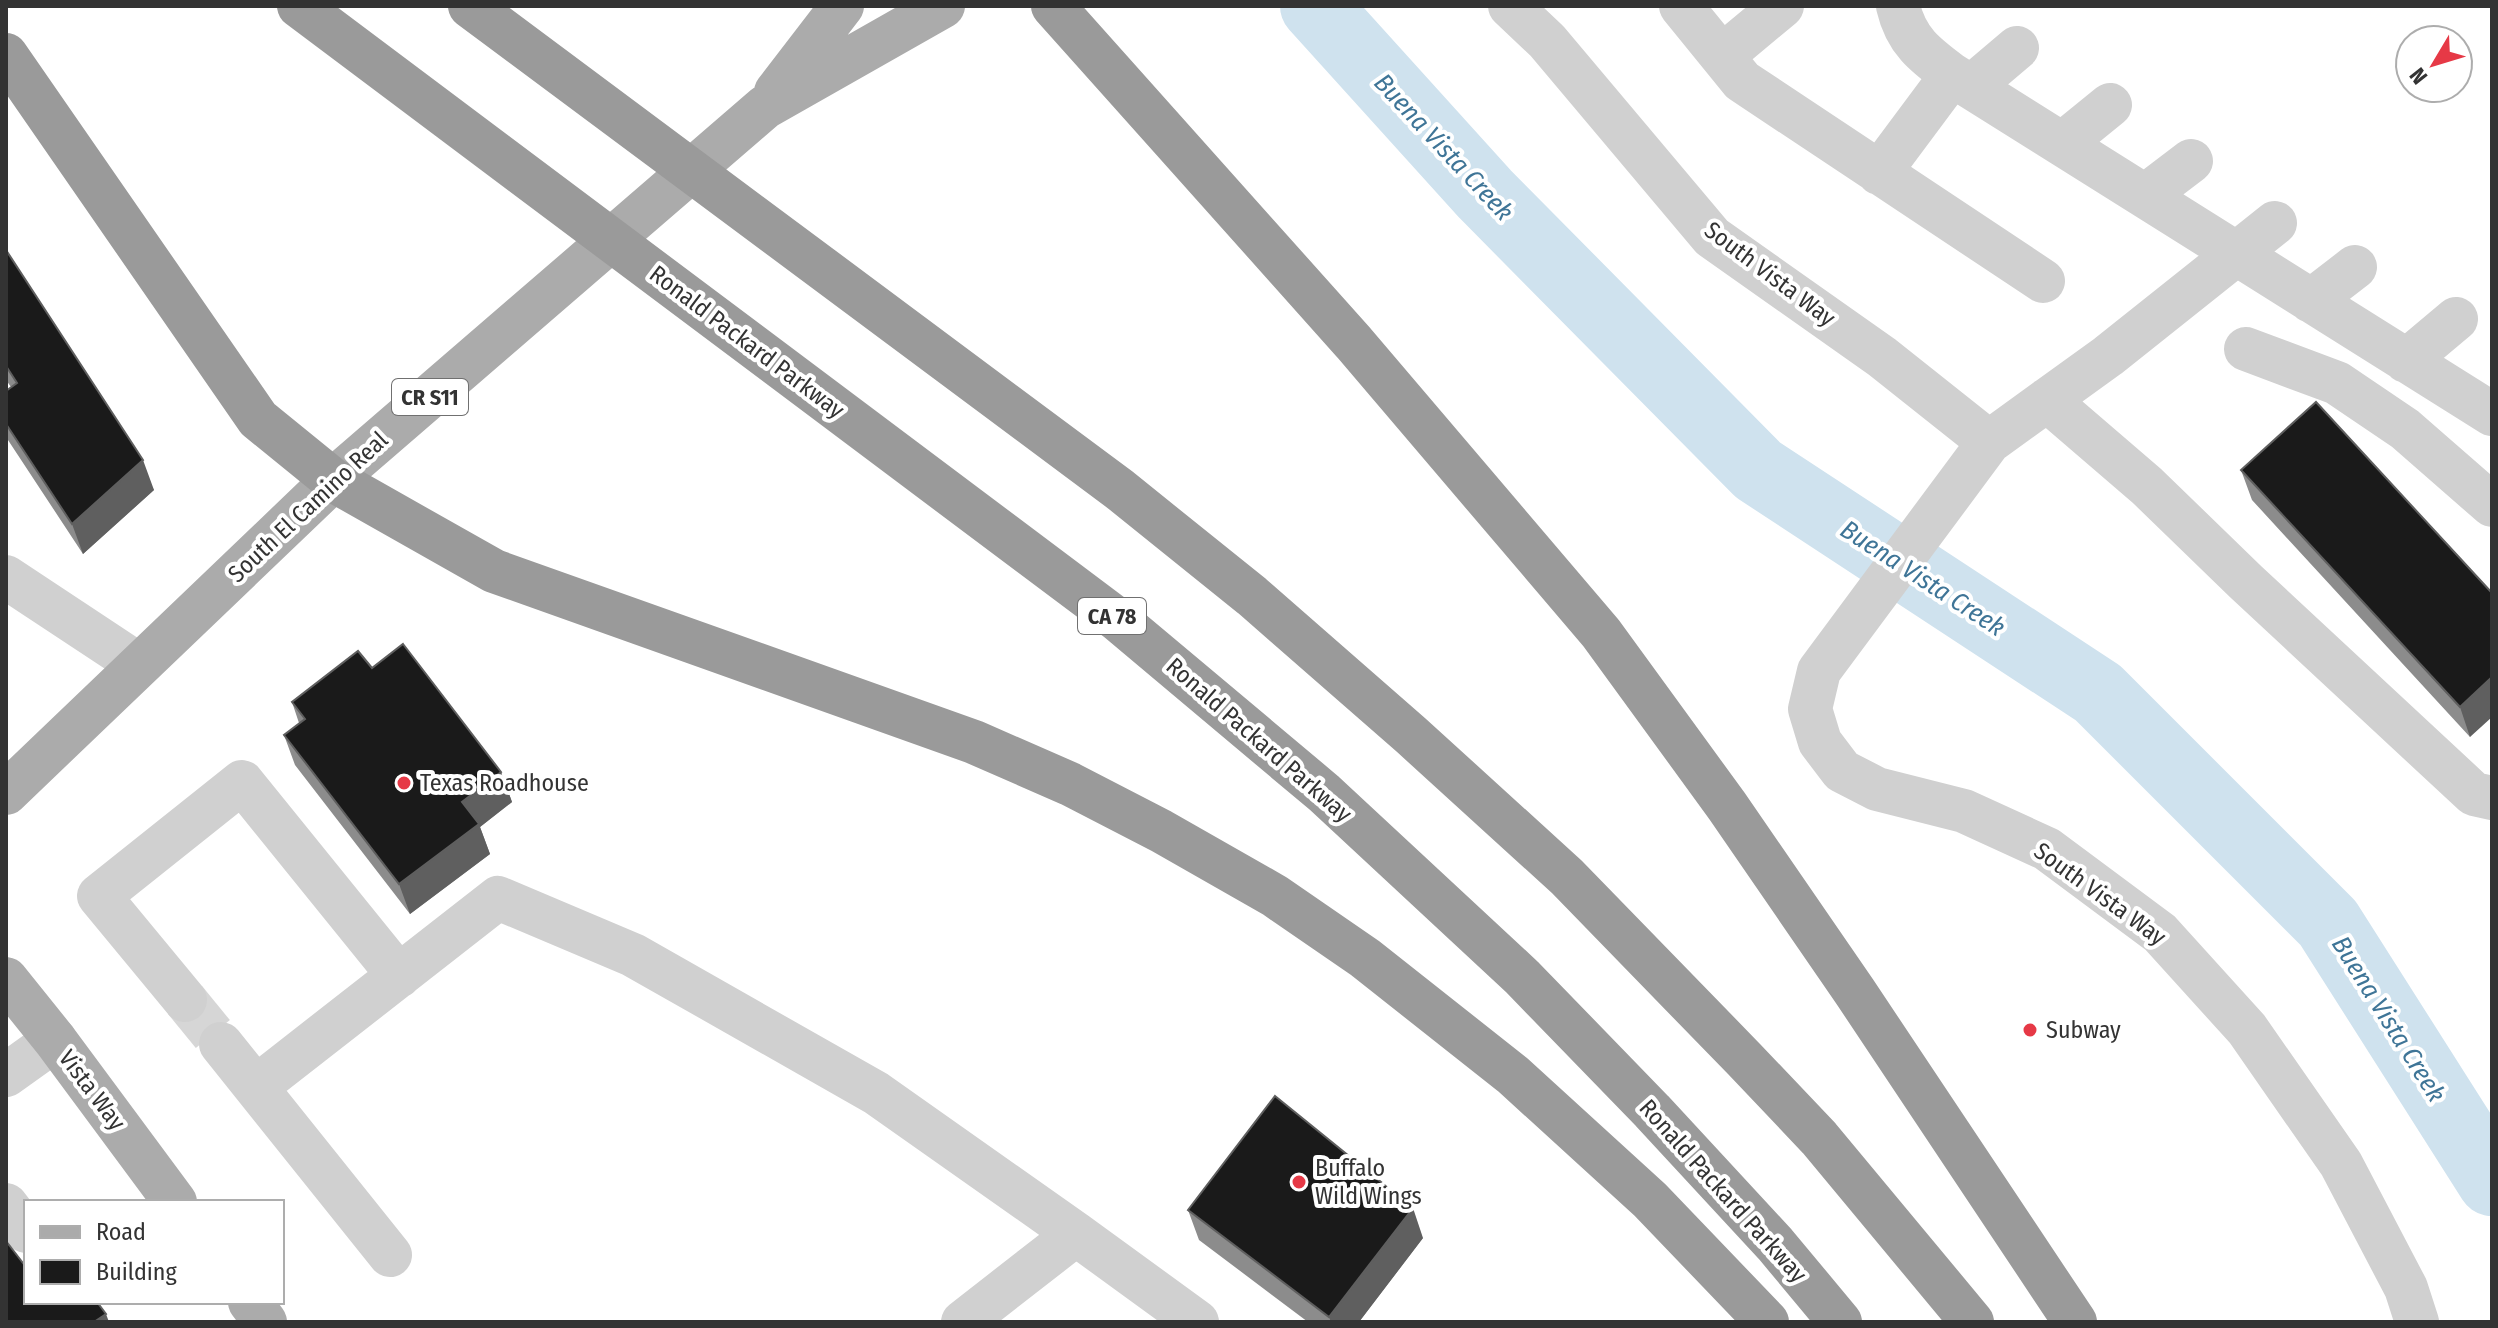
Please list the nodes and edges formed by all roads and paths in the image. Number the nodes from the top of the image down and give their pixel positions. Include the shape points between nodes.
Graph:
1 (299, 6) edge
2 (470, 6) edge
3 (842, 6) edge
4 (943, 6) edge
5 (1053, 6) edge
6 (1089, 6) edge
7 (1510, 6) edge
8 (1681, 6) edge
9 (1782, 6) edge
10 (1898, 6) edge
11 (1541, 23) edge
12 (2017, 48) dead end
13 (6, 55) edge
14 (1722, 56) junction
15 (1114, 72) junction
16 (1962, 81) junction
17 (2110, 105) dead end
18 (765, 107) junction
19 (2062, 144) junction
20 (2191, 161) dead end
21 (1879, 173) junction
22 (2145, 196) junction
23 (2275, 223) dead end
24 (2236, 254) junction
25 (2355, 267) dead end
26 (2043, 281) dead end
27 (2311, 301) junction
28 (2456, 319) dead end
29 (2246, 349) dead end
30 (2388, 349) junction
31 (2337, 383) junction
32 (2047, 400) junction
33 (2490, 411) edge
34 (1989, 442) junction
35 (333, 480) junction
36 (2492, 505) edge
37 (6, 577) edge
38 (139, 665) junction
39 (6, 793) edge
40 (2492, 798) edge
41 (399, 976) junction
42 (6, 979) edge
43 (185, 1000) tunnel mouth
44 (55, 1040) junction
45 (221, 1044) tunnel mouth
46 (6, 1075) edge
47 (256, 1087) junction
48 (174, 1200) edge
49 (6, 1205) edge
50 (24, 1228) edge
51 (1076, 1234) junction
52 (390, 1255) dead end
53 (1179, 1318) edge
54 (963, 1322) edge
55 (1767, 1322) edge
56 (1840, 1322) edge
57 (1972, 1322) edge
58 (2075, 1322) edge
59 (2417, 1322) edge

1 - 56 highway, Ronald Packard Parkway / CA 78 via 1118,620 1324,793 1522,977 1775,1244
2 - 57 highway via 1119,489 1411,735 1567,877 1744,1059 1819,1138
3 - 18 main road, CR S11
4 - 18 main road, CR S11
5 - 15 highway
6 - 15 highway
7 - 11 street, South Vista Way
8 - 14 street
9 - 14 street
10 - 16 street via 1918,49
11 - 34 street, South Vista Way via 1712,237 1882,357
12 - 16 street
13 - 35 highway via 258,419
14 - 21 street via 1742,81
15 - 58 highway via 1601,633 1838,967
16 - 19 street
16 - 21 street
17 - 19 street
18 - 35 main road, South El Camino Real / CR S11
19 - 22 street
20 - 22 street
21 - 26 street
22 - 24 street
23 - 24 street, South Vista Way
24 - 27 street
24 - 32 street, South Vista Way
25 - 27 street
27 - 30 street
28 - 30 street
29 - 31 street
30 - 31 street
30 - 33 street
31 - 36 street via 2405,429
32 - 34 street, South Vista Way
32 - 40 street via 2147,486 2474,794
34 - 59 street, South Vista Way via 1819,671 1810,709 1820,742 1842,771 1877,789 1964,811 2047,849 2160,933 2247,1029 2341,1164 2406,1288
35 - 38 main road, South El Camino Real
35 - 55 highway via 494,571 974,742 1070,784 1275,896 1365,958 1513,1075 1650,1200
37 - 38 street
38 - 39 main road, South El Camino Real
41 - 43 street via 242,782 99,896
41 - 47 street
41 - 51 street via 498,898 633,955 876,1093
42 - 44 main road, Vista Way
44 - 46 street
44 - 48 main road, Vista Way
45 - 47 street
47 - 52 street
49 - 50 street
51 - 53 street
51 - 54 street

